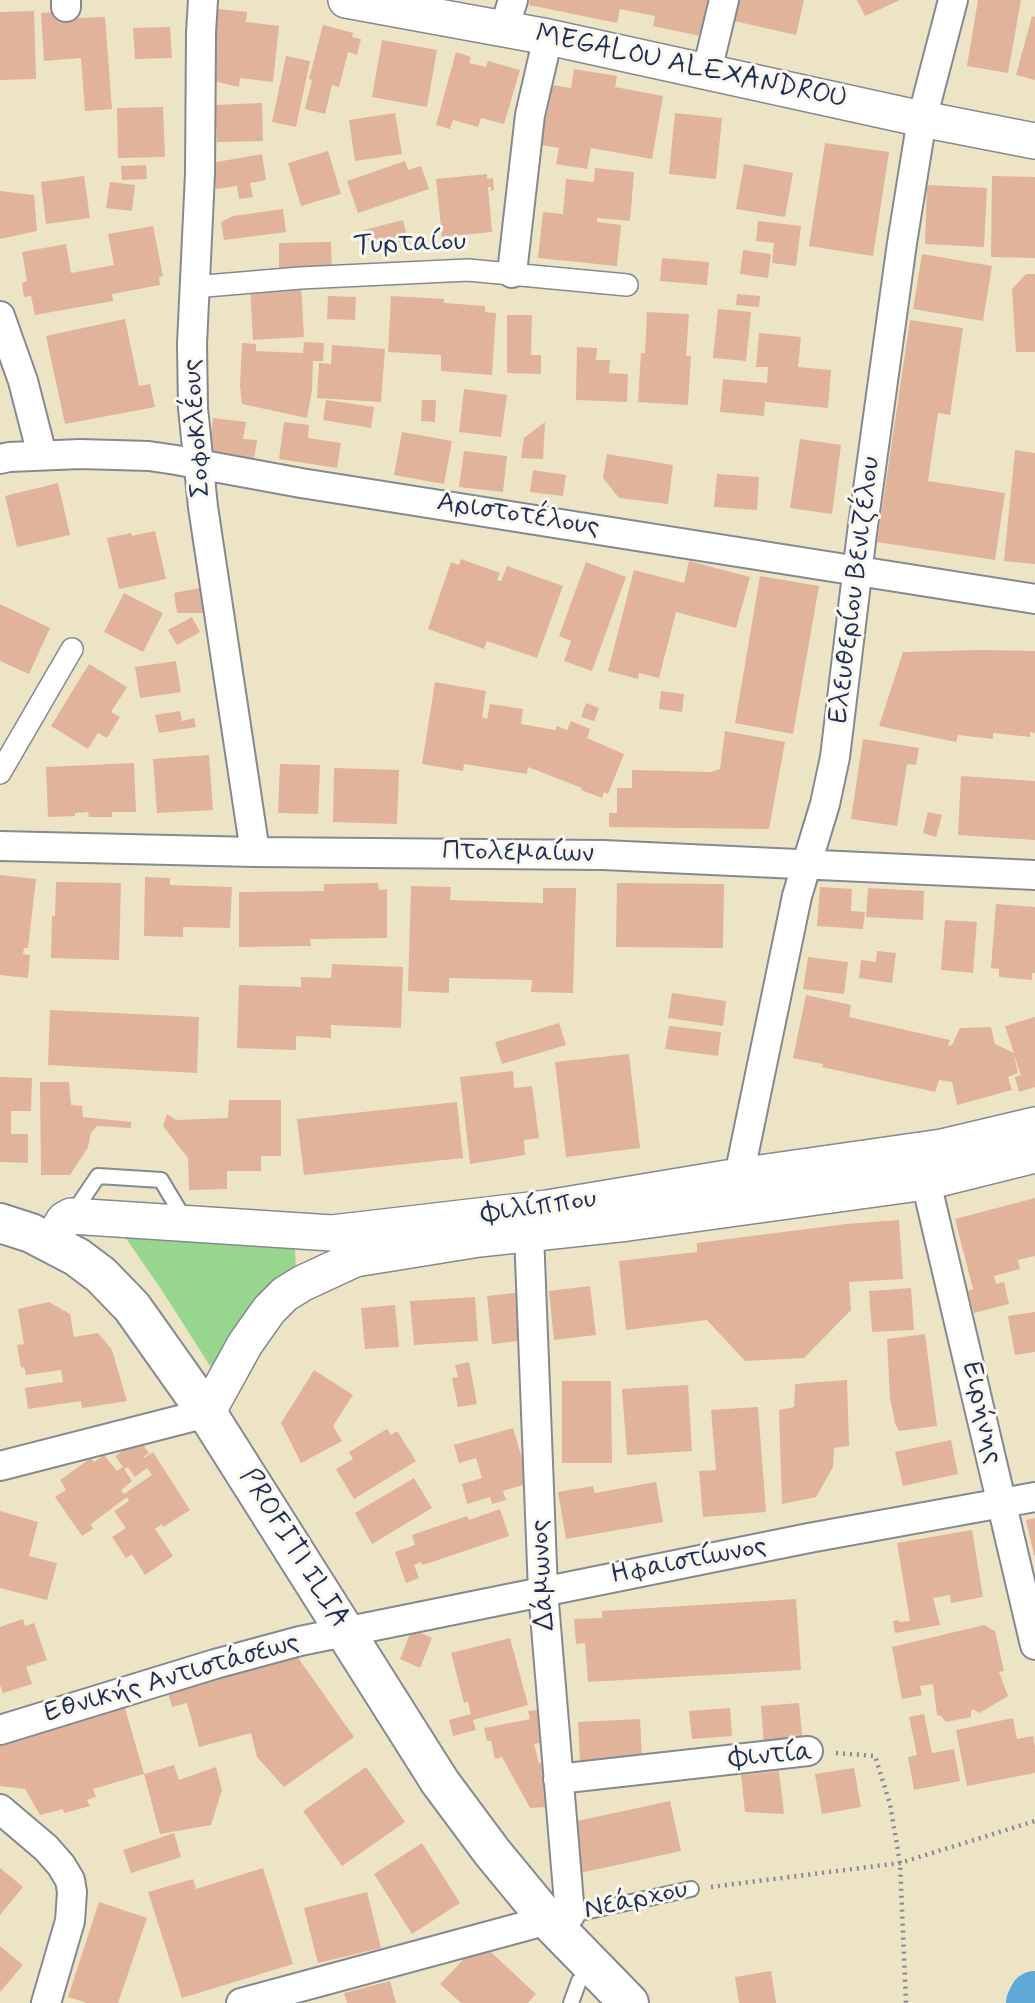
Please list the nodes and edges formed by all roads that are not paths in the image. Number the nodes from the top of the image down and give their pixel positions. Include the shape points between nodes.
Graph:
1 (203, 0) edge
2 (346, 0) edge
3 (724, 0) edge
4 (953, 0) edge
5 (417, 6) edge
6 (508, 14) edge
7 (548, 37) junction
8 (707, 71) junction
9 (922, 119) junction
10 (1035, 141) edge
11 (512, 273) junction
12 (627, 285) dead end
13 (194, 287) junction
14 (0, 316) edge
15 (42, 455) junction
16 (0, 459) edge
17 (197, 464) junction
18 (858, 570) junction
19 (1035, 599) edge
20 (72, 649) dead end
21 (0, 773) edge
22 (0, 846) edge
23 (255, 852) junction
24 (807, 864) junction
25 (1035, 874) edge
26 (1035, 1125) edge
27 (1035, 1156) edge
28 (739, 1176) junction
29 (926, 1182) junction
30 (0, 1223) edge
31 (61, 1229) junction
32 (529, 1234) junction
33 (207, 1413) junction
34 (0, 1466) edge
35 (1035, 1497) edge
36 (1002, 1503) junction
37 (543, 1591) junction
38 (345, 1631) junction
39 (1035, 1645) edge
40 (0, 1730) edge
41 (808, 1751) road end
42 (558, 1779) junction
43 (0, 1808) edge
44 (691, 1889) road end
45 (559, 1918) junction
46 (579, 1981) dead end
47 (46, 2003) edge
48 (241, 2003) edge
49 (571, 2003) edge
50 (629, 2003) edge

1 - 13 street, Σοφοκλέους
2 - 5 street, MEGALOU ALEXANDROU
3 - 8 street
4 - 9 street, Ελευθερίου Βενιζέλου
5 - 6 street, MEGALOU ALEXANDROU
6 - 7 street, MEGALOU ALEXANDROU
7 - 8 street, MEGALOU ALEXANDROU
7 - 11 street via 530,115
8 - 9 street, MEGALOU ALEXANDROU
9 - 10 street, MEGALOU ALEXANDROU
9 - 18 street, Ελευθερίου Βενιζέλου
11 - 12 street, Τυρταίου
11 - 13 street, Τυρταίου via 468,270
13 - 17 street, Σοφοκλέους via 192,386
14 - 15 street
15 - 16 street, Αριστοτέλους
15 - 17 street, Αριστοτέλους via 149,456
17 - 18 street, Αριστοτέλους
17 - 23 street, Σοφοκλέους
18 - 19 street, Αριστοτέλους
18 - 24 street, Ελευθερίου Βενιζέλου via 835,757
20 - 21 street
22 - 23 street, Πτολεμαίων
23 - 24 street, Πτολεμαίων via 603,855
24 - 25 street, Πτολεμαίων
24 - 28 street, Ελευθερίου Βενιζέλου
26 - 28 street, Φιλίππου via 942,1147
27 - 29 street, Φιλίππου
28 - 31 street, Φιλίππου via 547,1208 332,1233 187,1224
29 - 32 street, Φιλίππου
29 - 36 street, Ειρήνης
30 - 31 main road, PROFITI ILIA via 32,1233
31 - 33 main road, PROFITI ILIA via 144,1323
32 - 33 street, Φιλίππου via 355,1259 303,1283 285,1294 257,1325
32 - 37 street, Δάμωνος
33 - 34 street
33 - 38 main road, PROFITI ILIA
35 - 36 street, Ηφαιστίωνος
36 - 37 street, Ηφαιστίωνος
36 - 39 street, Ειρήνης
37 - 38 street, Ηφαιστίωνος
37 - 42 street, Δάμωνος
38 - 40 street, Εθνικής Αντιστάσεως via 215,1664
38 - 45 main road, PROFITI ILIA via 440,1782 492,1852
41 - 42 street, Φιντία
42 - 45 street, Δάμωνος
43 - 47 street via 46,1848 70,1880 70,1921
44 - 45 lane, Νεάρχου
45 - 48 street, Νεάρχου
45 - 50 main road, PROFITI ILIA
46 - 49 lane

